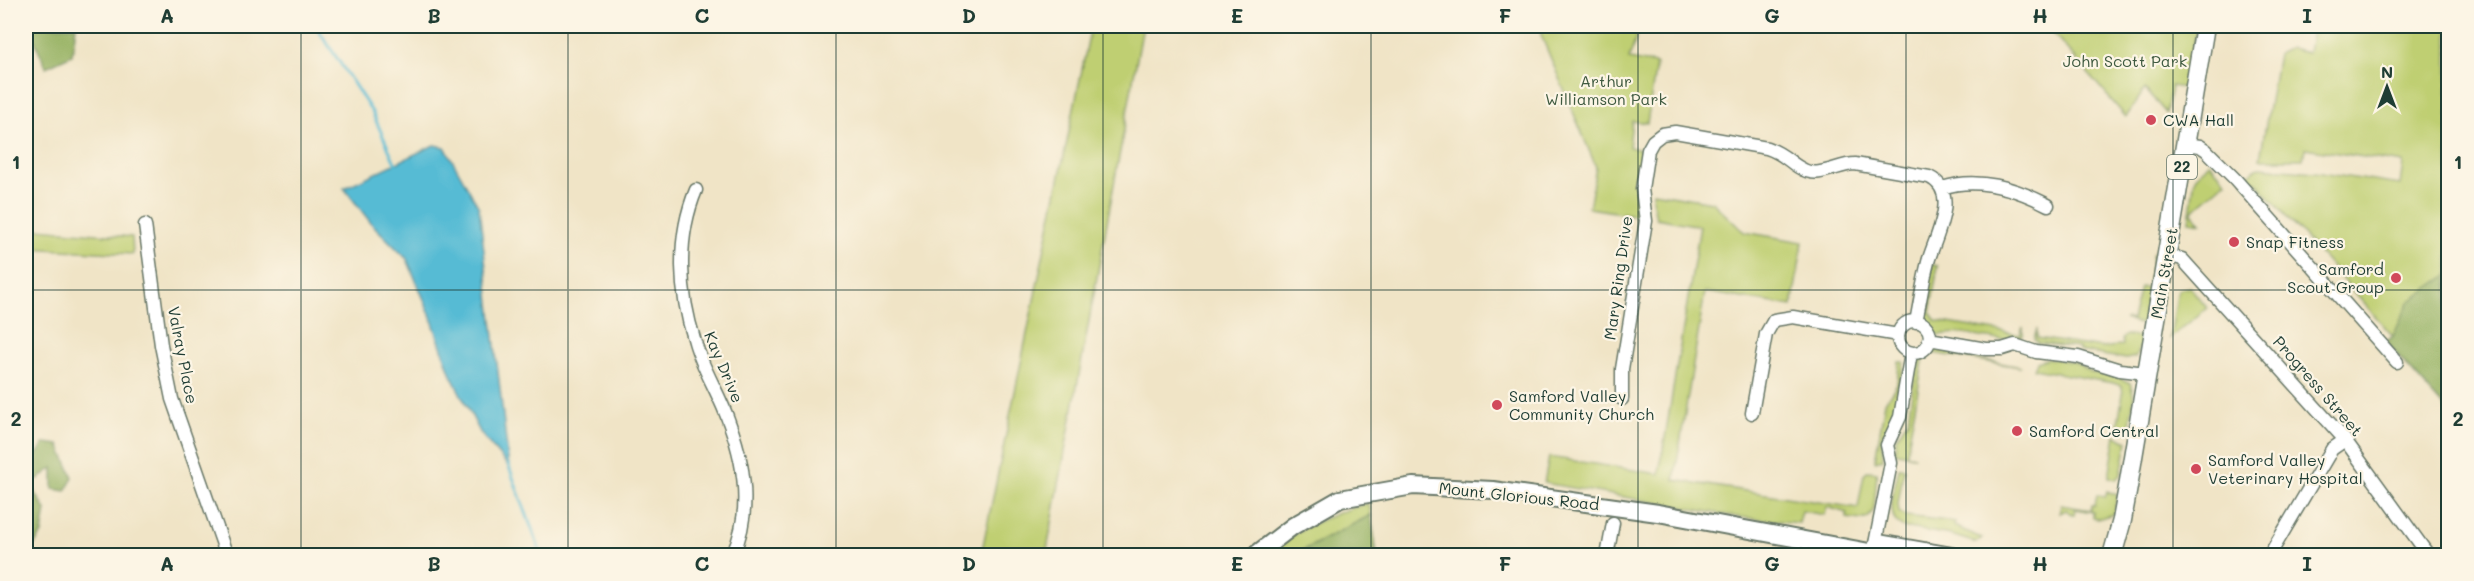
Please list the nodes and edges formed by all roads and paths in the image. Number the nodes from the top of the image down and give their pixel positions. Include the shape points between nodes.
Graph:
1 (2205, 26) edge
2 (2186, 144) junction
3 (1942, 188) junction
4 (696, 190) dead end
5 (2048, 204) dead end
6 (145, 225) dead end
7 (2167, 255) junction
8 (1916, 322) junction
9 (1898, 335) junction
10 (1929, 339) junction
11 (1911, 353) junction
12 (2397, 362) dead end
13 (2146, 373) junction
14 (1622, 399) dead end
15 (1752, 413) dead end
16 (2345, 440) junction
17 (2122, 520) junction
18 (1612, 523) dead end
19 (1874, 548) junction
20 (227, 555) edge
21 (732, 555) edge
22 (1254, 555) edge
23 (1607, 555) edge
24 (1891, 555) edge
25 (1952, 555) edge
26 (2112, 555) edge
27 (2121, 555) edge
28 (2269, 555) edge
29 (2429, 555) edge

1 - 2 main road, Main Street / 22
2 - 7 main road, Main Street / 22
2 - 12 street via 2206,150 2235,179
3 - 5 street via 1974,182 2020,191
3 - 8 street via 1943,214
3 - 14 street, Mary Ring Drive via 1929,177 1855,164 1815,172 1804,170 1781,152 1767,148 1675,132 1662,134 1648,150 1642,189 1646,221 1622,369
4 - 21 street, Kay Drive via 681,254 684,304 695,344 742,463 745,514
6 - 20 street, Valray Place via 172,399
7 - 13 main road, Main Street / 22
7 - 16 street, Progress Street via 2182,259
8 - 9 street via 1906,324
8 - 10 street via 1925,326
9 - 11 street via 1900,344
9 - 15 street via 1793,317 1774,320 1766,334
10 - 11 street via 1925,348
10 - 13 street via 1986,349 2015,345
11 - 19 street via 1900,417 1887,445 1890,463
13 - 17 main road, Main Street / 22
16 - 28 street via 2332,449
16 - 29 street, Progress Street
17 - 26 main road, Main Street / 22
17 - 27 main road, Main Street / 22
18 - 23 street
19 - 22 main road, Mount Glorious Road via 1812,534 1764,531 1493,490 1413,486 1340,499 1293,526
19 - 24 main road, Mount Glorious Road
19 - 25 main road, Mount Glorious Road

